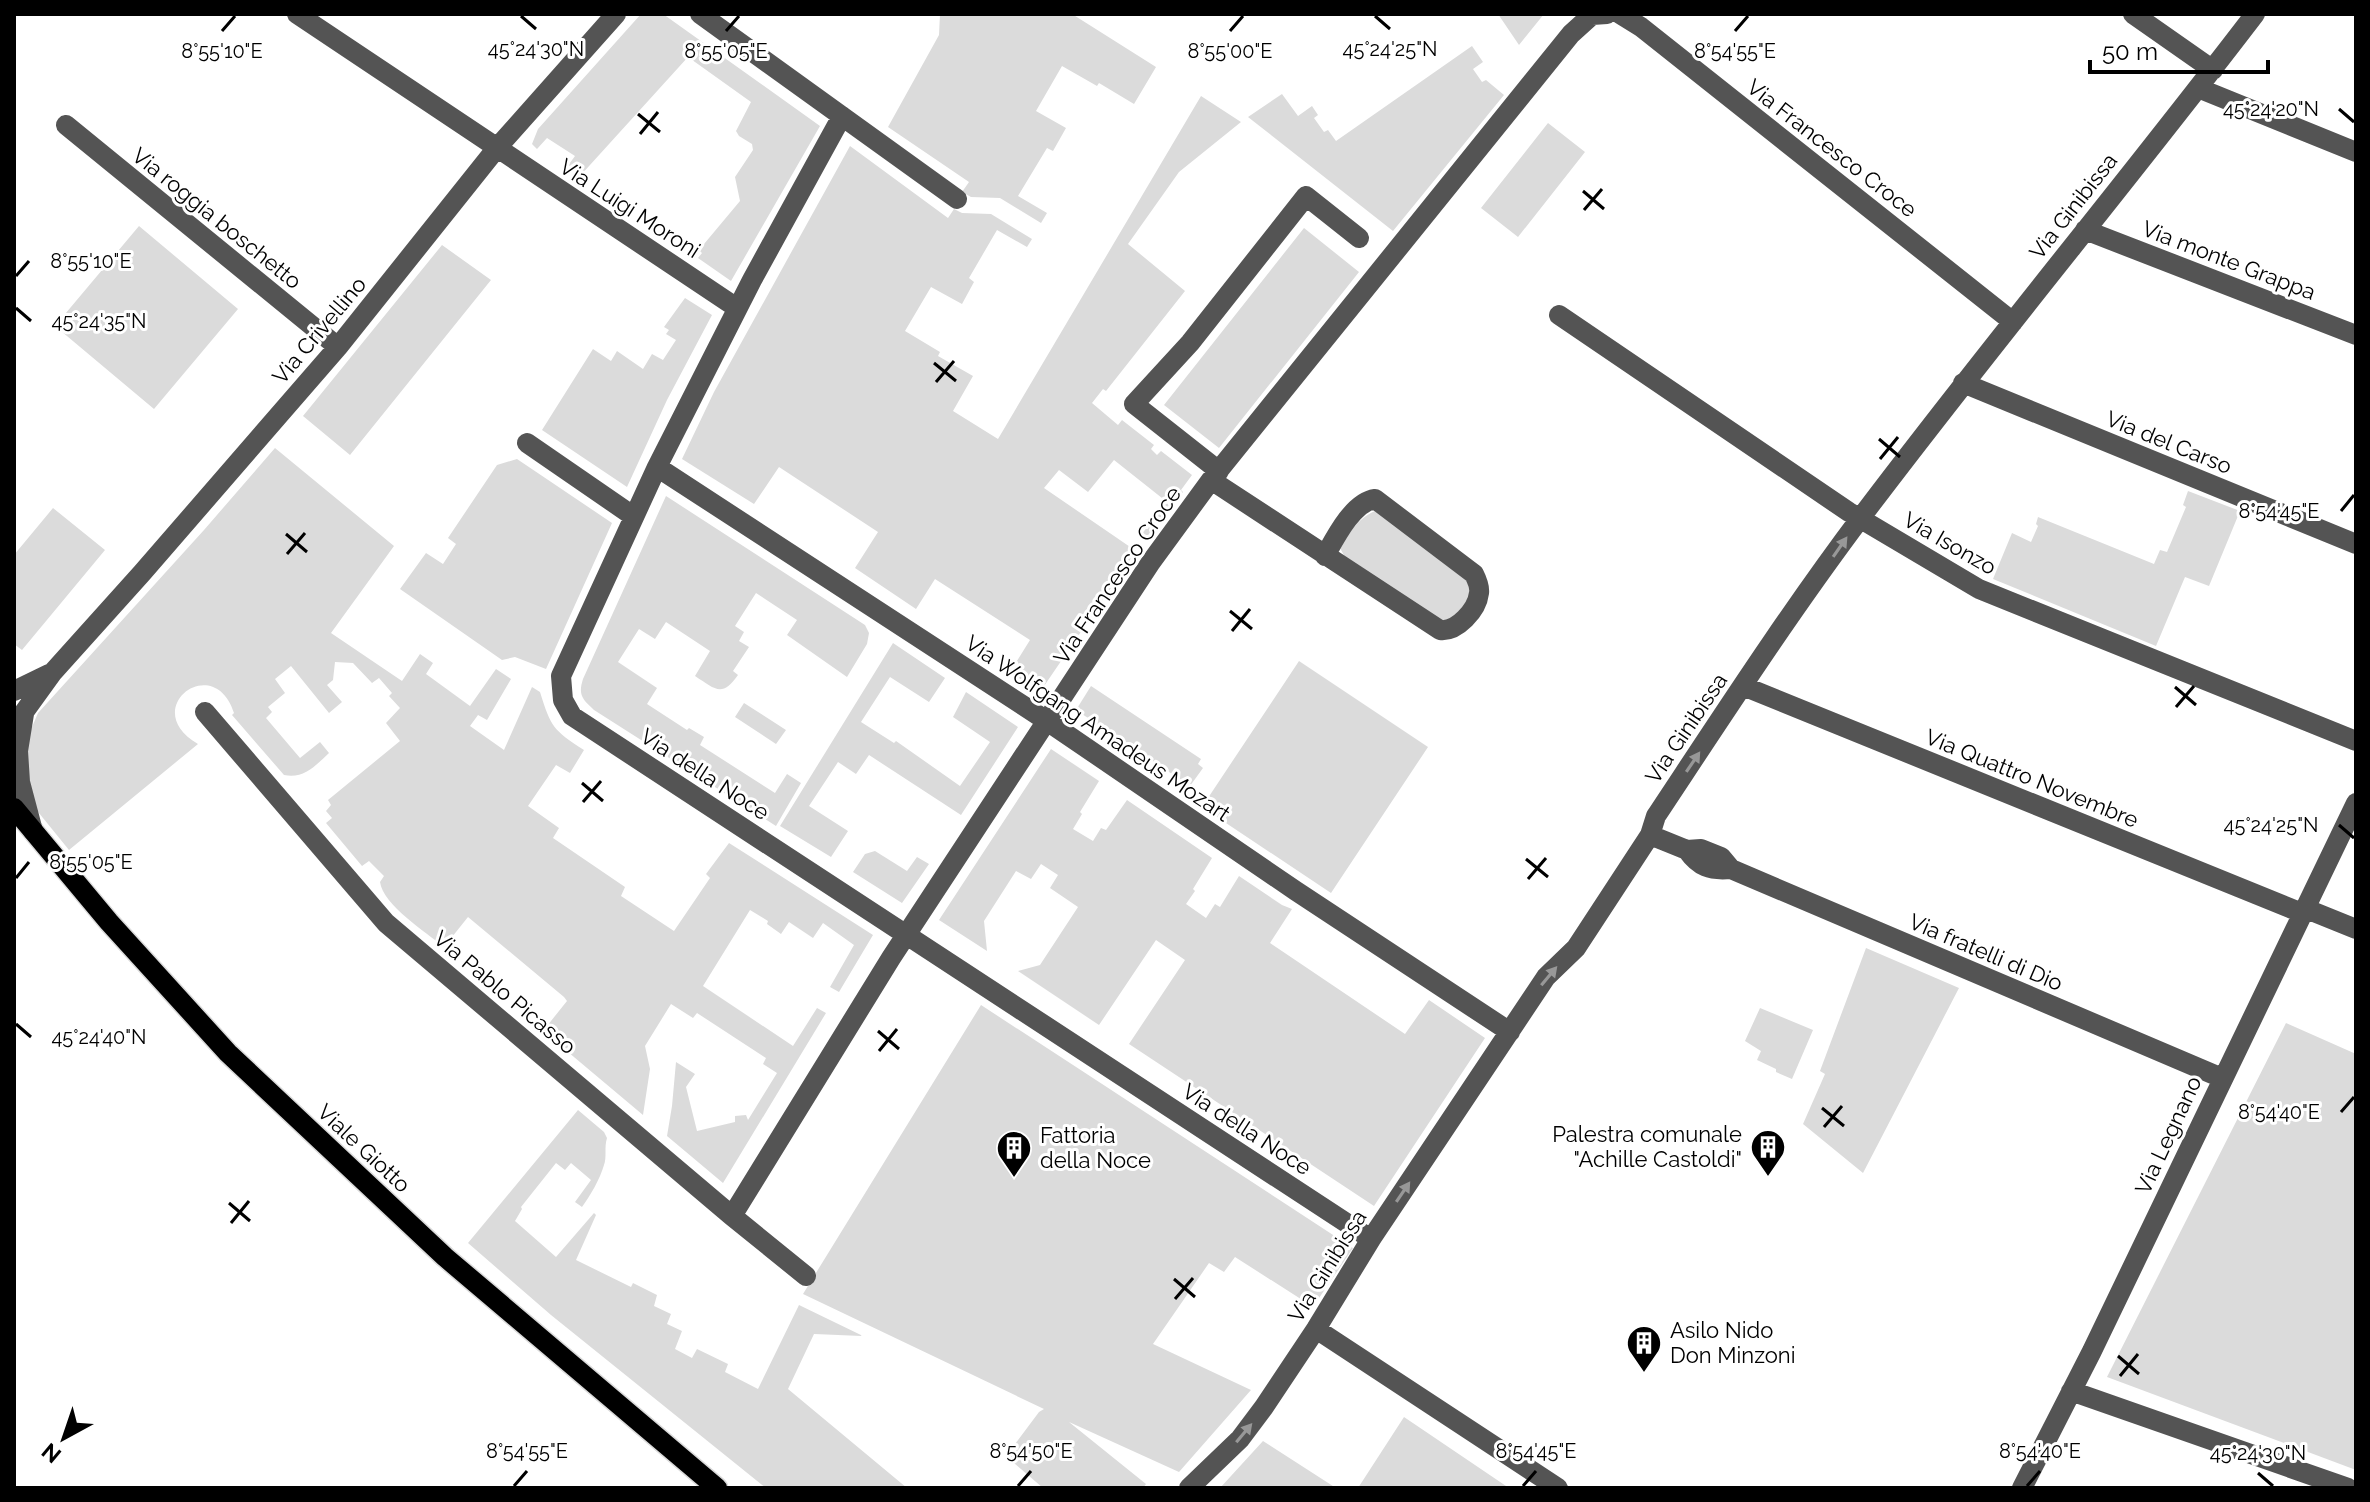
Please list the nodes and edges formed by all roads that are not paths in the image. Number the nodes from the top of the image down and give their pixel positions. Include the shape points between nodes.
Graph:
1 (297, 14) edge
2 (616, 14) edge
3 (700, 14) edge
4 (1607, 14) edge
5 (1620, 14) edge
6 (2133, 14) edge
7 (2255, 14) edge
8 (2213, 70) junction
9 (2198, 88) junction
10 (842, 116) junction
11 (66, 125) dead end
12 (496, 149) junction
13 (2356, 152) edge
14 (957, 199) dead end
15 (2085, 230) junction
16 (1359, 238) dead end
17 (737, 308) junction
18 (1559, 315) dead end
19 (2013, 322) junction
20 (2356, 335) edge
21 (338, 347) junction
22 (1963, 383) junction
23 (527, 443) dead end
24 (657, 467) junction
25 (1215, 476) junction
26 (633, 516) junction
27 (1860, 519) junction
28 (2356, 544) edge
29 (1325, 556) junction
30 (53, 672) junction
31 (1743, 686) junction
32 (14, 691) edge
33 (205, 712) dead end
34 (20, 718) edge
35 (1047, 721) junction
36 (2356, 741) edge
37 (2356, 803) edge
38 (14, 808) edge
39 (33, 831) junction
40 (1650, 835) junction
41 (2303, 911) junction
42 (2355, 927) edge
43 (907, 934) junction
44 (1510, 1032) junction
45 (2222, 1078) junction
46 (732, 1216) junction
47 (1371, 1239) junction
48 (806, 1276) dead end
49 (1316, 1329) junction
50 (2071, 1391) junction
51 (717, 1488) edge
52 (1189, 1488) edge
53 (1558, 1488) edge
54 (2022, 1488) edge
55 (2348, 1488) edge

1 - 12 street, Via Luigi Moroni
2 - 12 street, Via Crivellino
3 - 10 street
4 - 25 street, Via Francesco Croce via 1592,15 1571,34
5 - 19 street, Via Francesco Croce
6 - 8 street
7 - 8 street, Via Ginibissa
8 - 9 street, Via Ginibissa
9 - 13 street
9 - 15 street, Via Ginibissa
10 - 14 street
10 - 17 street, Via della Noce
11 - 21 street, Via roggia boschetto
12 - 17 street, Via Luigi Moroni
12 - 21 street, Via Crivellino
15 - 19 street, Via Ginibissa
15 - 20 street, Via monte Grappa
16 - 25 street via 1306,196 1190,343 1134,404
17 - 24 street, Via della Noce
18 - 27 street, Via Isonzo
19 - 22 street, Via Ginibissa
21 - 30 street, Via Crivellino
22 - 27 street, Via Ginibissa
22 - 28 street, Via del Carso
23 - 26 street
24 - 26 street, Via della Noce
24 - 35 street, Via Wolfgang Amadeus Mozart
25 - 29 street
25 - 35 street, Via Francesco Croce via 1151,562
26 - 43 street, Via della Noce via 561,676 563,700 572,716
31 -> 27 street, Via Ginibissa
27 - 36 street, Via Isonzo via 1979,589
29 - 29 street via 1440,630 1457,626 1479,594 1474,574 1375,499 1357,508
30 - 32 street, Via Crivellino
30 - 34 street, Via Crivellino
40 -> 31 street, Via Ginibissa via 1656,816
31 - 41 street, Via Quattro Novembre
33 - 46 street, Via Pablo Picasso via 386,923
34 - 39 street, Via Crivellino via 20,782
35 - 43 street, Via Francesco Croce
35 - 44 street, Via Wolfgang Amadeus Mozart
37 - 41 street, Via Legnano
38 - 39 main road, Viale Giotto
39 - 51 main road, Viale Giotto via 228,1053 445,1257
44 -> 40 street, Via Ginibissa via 1546,977 1576,948
40 - 45 street, Via fratelli di Dio via 1721,857 1731,869
41 - 42 street, Via Quattro Novembre
41 - 45 street, Via Legnano
43 - 46 street, Via Francesco Croce
43 - 47 street, Via della Noce
47 -> 44 street, Via Ginibissa
45 - 50 street, Via Legnano
46 - 48 street, Via Pablo Picasso
47 - 49 street, Via Ginibissa
52 -> 49 street, Via Ginibissa via 1240,1439
49 - 53 street
50 - 54 street, Via Legnano
50 - 55 street

